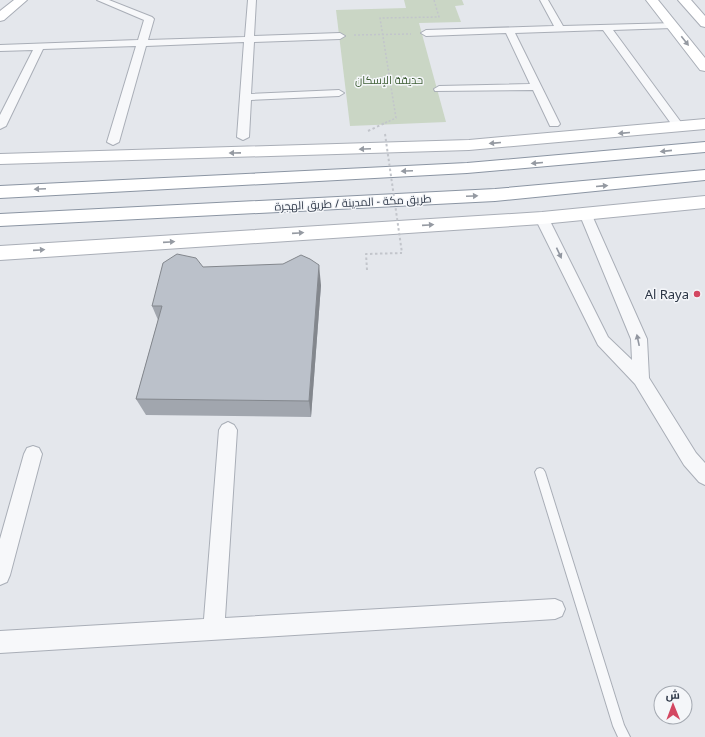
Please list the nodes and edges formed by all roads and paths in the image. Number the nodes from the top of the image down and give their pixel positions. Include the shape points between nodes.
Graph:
1 (21, 0) edge
2 (101, 0) edge
3 (252, 0) edge
4 (434, 0) edge
5 (544, 0) edge
6 (652, 0) edge
7 (684, 0) edge
8 (0, 17) edge
9 (705, 24) edge
10 (672, 25) junction
11 (606, 27) junction
12 (560, 29) junction
13 (509, 30) junction
14 (426, 33) joint
15 (383, 34) junction
16 (340, 36) joint
17 (250, 39) junction
18 (142, 43) junction
19 (40, 46) junction
20 (0, 48) edge
21 (705, 67) edge
22 (536, 87) junction
23 (440, 89) dead end
24 (339, 93) dead end
25 (246, 97) junction
26 (554, 124) dead end
27 (705, 124) edge
28 (0, 126) edge
29 (679, 128) junction
30 (367, 132) dead end
31 (385, 134) dead end
32 (243, 137) dead end
33 (113, 142) dead end
34 (705, 147) edge
35 (0, 159) edge
36 (320, 175) junction
37 (705, 175) edge
38 (0, 178) edge
39 (0, 192) edge
40 (705, 202) edge
41 (240, 207) junction
42 (584, 213) junction
43 (542, 218) junction
44 (0, 220) edge
45 (0, 232) edge
46 (0, 253) edge
47 (367, 270) dead end
48 (641, 379) junction
49 (228, 430) dead end
50 (33, 454) dead end
51 (540, 472) dead end
52 (705, 476) edge
53 (0, 575) edge
54 (555, 609) dead end
55 (214, 630) junction
56 (0, 642) edge
57 (624, 737) edge

1 - 8 main road
2 - 18 street via 149,19
3 - 17 street
4 - 15 path via 439,17 380,18
5 - 12 street
6 - 10 main road
7 - 9 main road
10 - 11 street
10 -> 21 main road
11 - 12 street
11 - 29 street
12 - 13 street
13 - 14 street
13 - 22 street
14 - 15 path
15 - 16 path
15 - 30 path via 396,118
16 - 17 street
17 - 18 street
17 - 25 street
18 - 19 street
18 - 33 street
19 - 20 street
19 - 28 street
22 - 23 street
22 - 26 street
24 - 25 street
25 - 32 street
27 - 29 main road
29 -> 35 main road via 469,145
31 - 47 path, bridge via 402,253 366,254
34 -> 36 main road via 467,168
36 - 38 main road
36 -> 39 main road
41 -> 37 main road, طريق مكة - المدينة / طريق الهجرة via 495,195
40 - 42 main road
41 - 44 main road, طريق مكة - المدينة / طريق الهجرة
41 - 45 main road
42 - 43 main road
48 -> 42 street via 639,339
46 -> 43 main road
43 -> 48 street via 603,341
48 - 52 street via 690,459
49 - 55 street
50 - 53 street
51 - 57 lane
54 - 55 street
55 - 56 street

